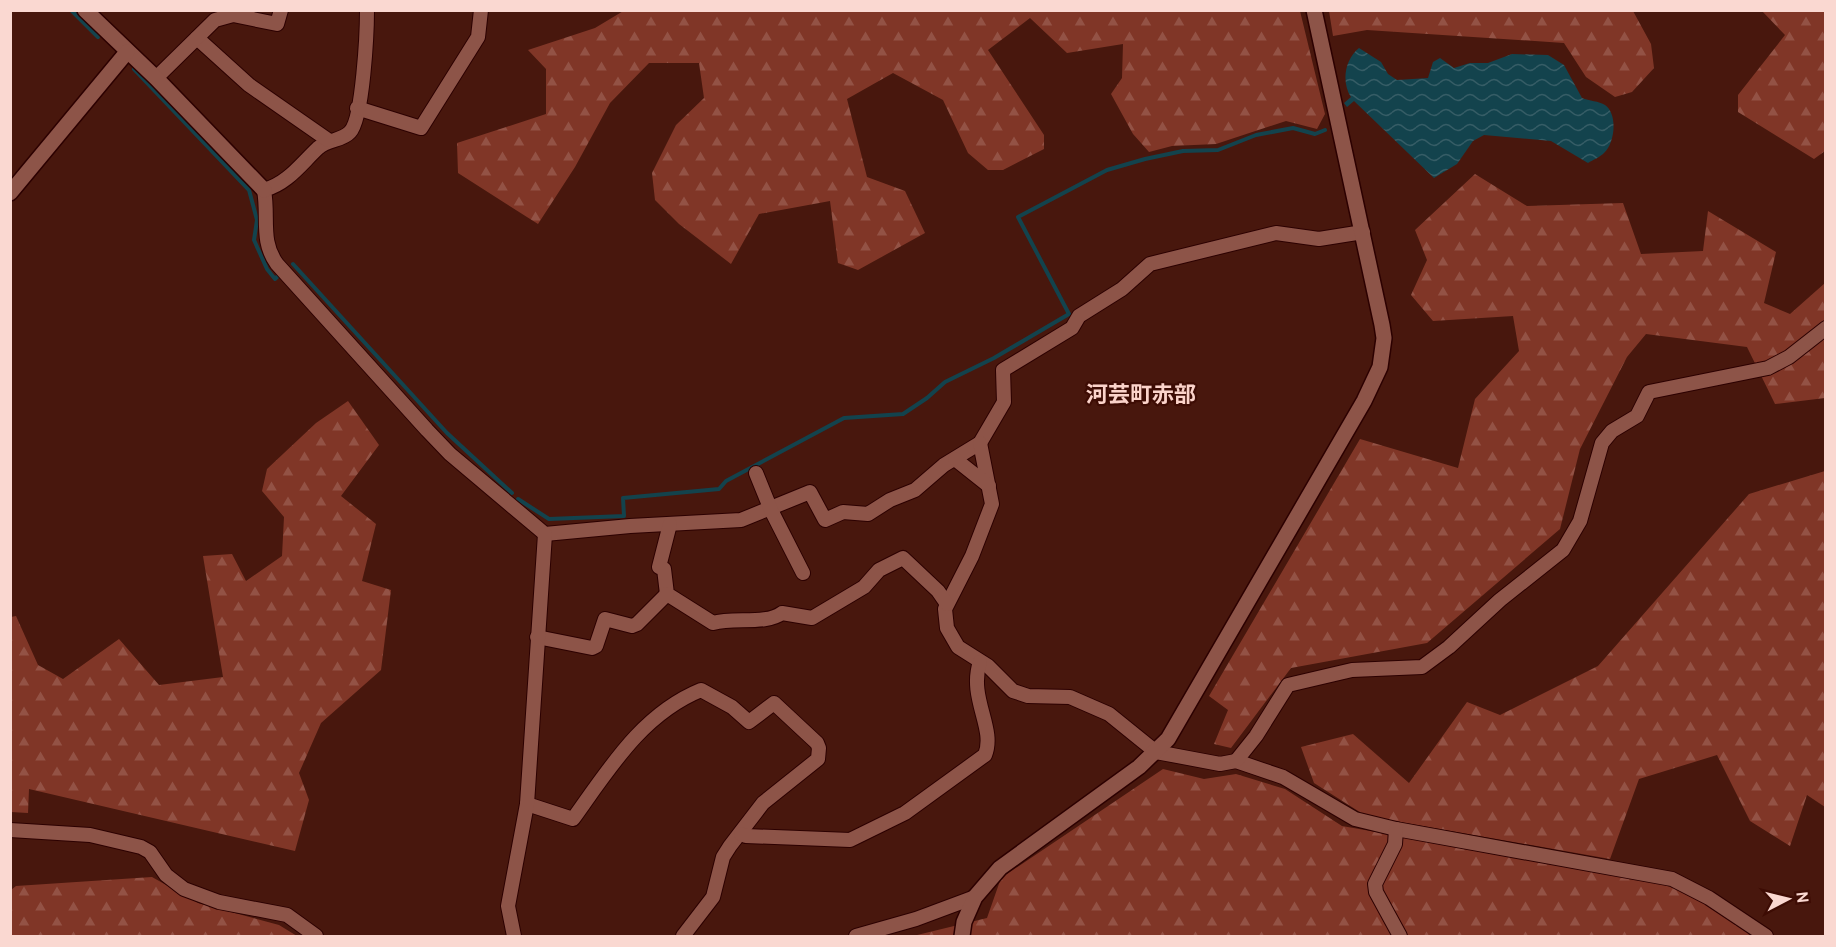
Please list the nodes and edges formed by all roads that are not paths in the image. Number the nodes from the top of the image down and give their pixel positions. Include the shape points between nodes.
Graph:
1 (85, 10) edge
2 (281, 10) edge
3 (367, 10) edge
4 (481, 10) edge
5 (1314, 10) edge
6 (197, 38) junction
7 (127, 52) junction
8 (156, 78) junction
9 (357, 108) junction
10 (328, 140) junction
11 (264, 190) junction
12 (10, 193) edge
13 (1363, 232) junction
14 (1826, 328) edge
15 (980, 443) junction
16 (954, 459) junction
17 (756, 473) dead end
18 (989, 486) junction
19 (771, 510) junction
20 (670, 524) junction
21 (545, 534) junction
22 (803, 573) dead end
23 (667, 594) junction
24 (947, 604) junction
25 (537, 637) junction
26 (980, 662) junction
27 (1156, 752) junction
28 (1236, 761) junction
29 (526, 804) junction
30 (1396, 829) junction
31 (10, 830) edge
32 (741, 834) junction
33 (975, 897) junction
34 (316, 936) edge
35 (514, 936) edge
36 (683, 936) edge
37 (856, 936) edge
38 (962, 936) edge
39 (1400, 936) edge
40 (1766, 936) edge

1 - 7 street
2 - 6 street via 277,24 226,15
3 - 9 street via 367,43
4 - 9 street via 478,37 421,128
5 - 13 street
6 - 8 street
6 - 10 street via 249,85
7 - 8 street
7 - 12 street
8 - 11 street
9 - 10 street via 351,132
10 - 11 street via 290,177
11 - 21 street via 266,242 277,264 450,454
13 - 15 street via 1319,239 1276,233 1150,264 1122,289 1079,316 1072,328 1003,370 1004,402
13 - 27 street via 1384,338 1376,379 1168,739
14 - 28 street via 1790,357 1768,368 1649,392 1637,416 1602,442 1580,521 1552,561 1422,667 1352,670 1288,685 1257,736
15 - 16 street
15 - 18 street
16 - 18 street
16 - 19 street via 915,490 868,514 843,512 825,520 810,492
17 - 19 street
18 - 24 street via 992,504 987,520
19 - 20 street via 741,520
19 - 22 street
20 - 21 street
20 - 23 street via 659,567 664,569
21 - 25 street
23 - 24 street via 713,623 733,618 776,618 782,613 812,618 864,587 879,570 903,558
23 - 25 street via 638,624 605,620 592,648
24 - 26 street via 945,618 950,637
25 - 29 street
26 - 27 street via 1013,691 1028,696 1070,697 1109,714
26 - 32 street via 975,681 987,741 984,755 914,806 850,840
27 - 28 street via 1220,764
27 - 33 street via 1010,860
28 - 30 street via 1283,777 1355,819
29 - 32 street via 573,819 614,763 656,716 701,690 732,707 749,722 774,703 819,748 815,764 763,803
29 - 35 street via 509,892
30 - 39 street via 1395,844 1375,884
30 - 40 street via 1672,879
31 - 34 street via 90,835 141,847 184,889 219,902 287,915
32 - 36 street via 723,857 713,897
33 - 37 street
33 - 38 street

